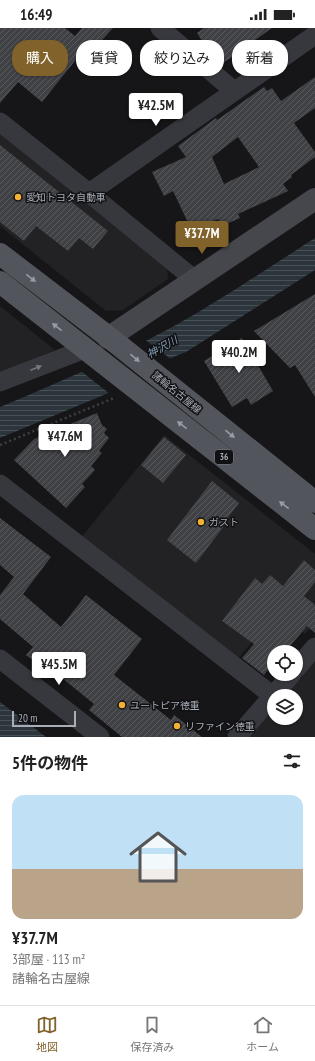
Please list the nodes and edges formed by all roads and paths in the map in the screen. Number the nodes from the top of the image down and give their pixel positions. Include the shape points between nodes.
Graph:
1 (160, 28) edge
2 (315, 35) edge
3 (233, 90) junction
4 (0, 122) edge
5 (89, 193) junction
6 (315, 198) edge
7 (0, 254) edge
8 (195, 280) junction
9 (0, 282) edge
10 (111, 340) junction
11 (92, 354) junction
12 (0, 382) edge
13 (134, 387) junction
14 (0, 445) edge
15 (0, 484) edge
16 (315, 502) edge
17 (315, 529) edge
18 (315, 647) edge
19 (0, 659) edge
20 (303, 661) edge
21 (286, 681) edge
22 (279, 689) edge
23 (267, 691) edge
24 (267, 703) edge
25 (100, 737) edge
26 (238, 737) edge

1 - 3 street
2 - 3 street
3 - 5 street
4 - 5 street
5 - 8 street
6 - 8 street
7 -> 10 main road, 諸輪名古屋線 / 36
8 - 10 street
11 -> 9 main road, 36
10 -> 16 main road, 諸輪名古屋線 / 36
12 -> 11 street
11 - 13 main road, 36
13 - 14 path
17 -> 13 main road, 36
15 - 23 street
18 - 20 street
19 - 25 street
21 - 22 street
24 - 26 street

